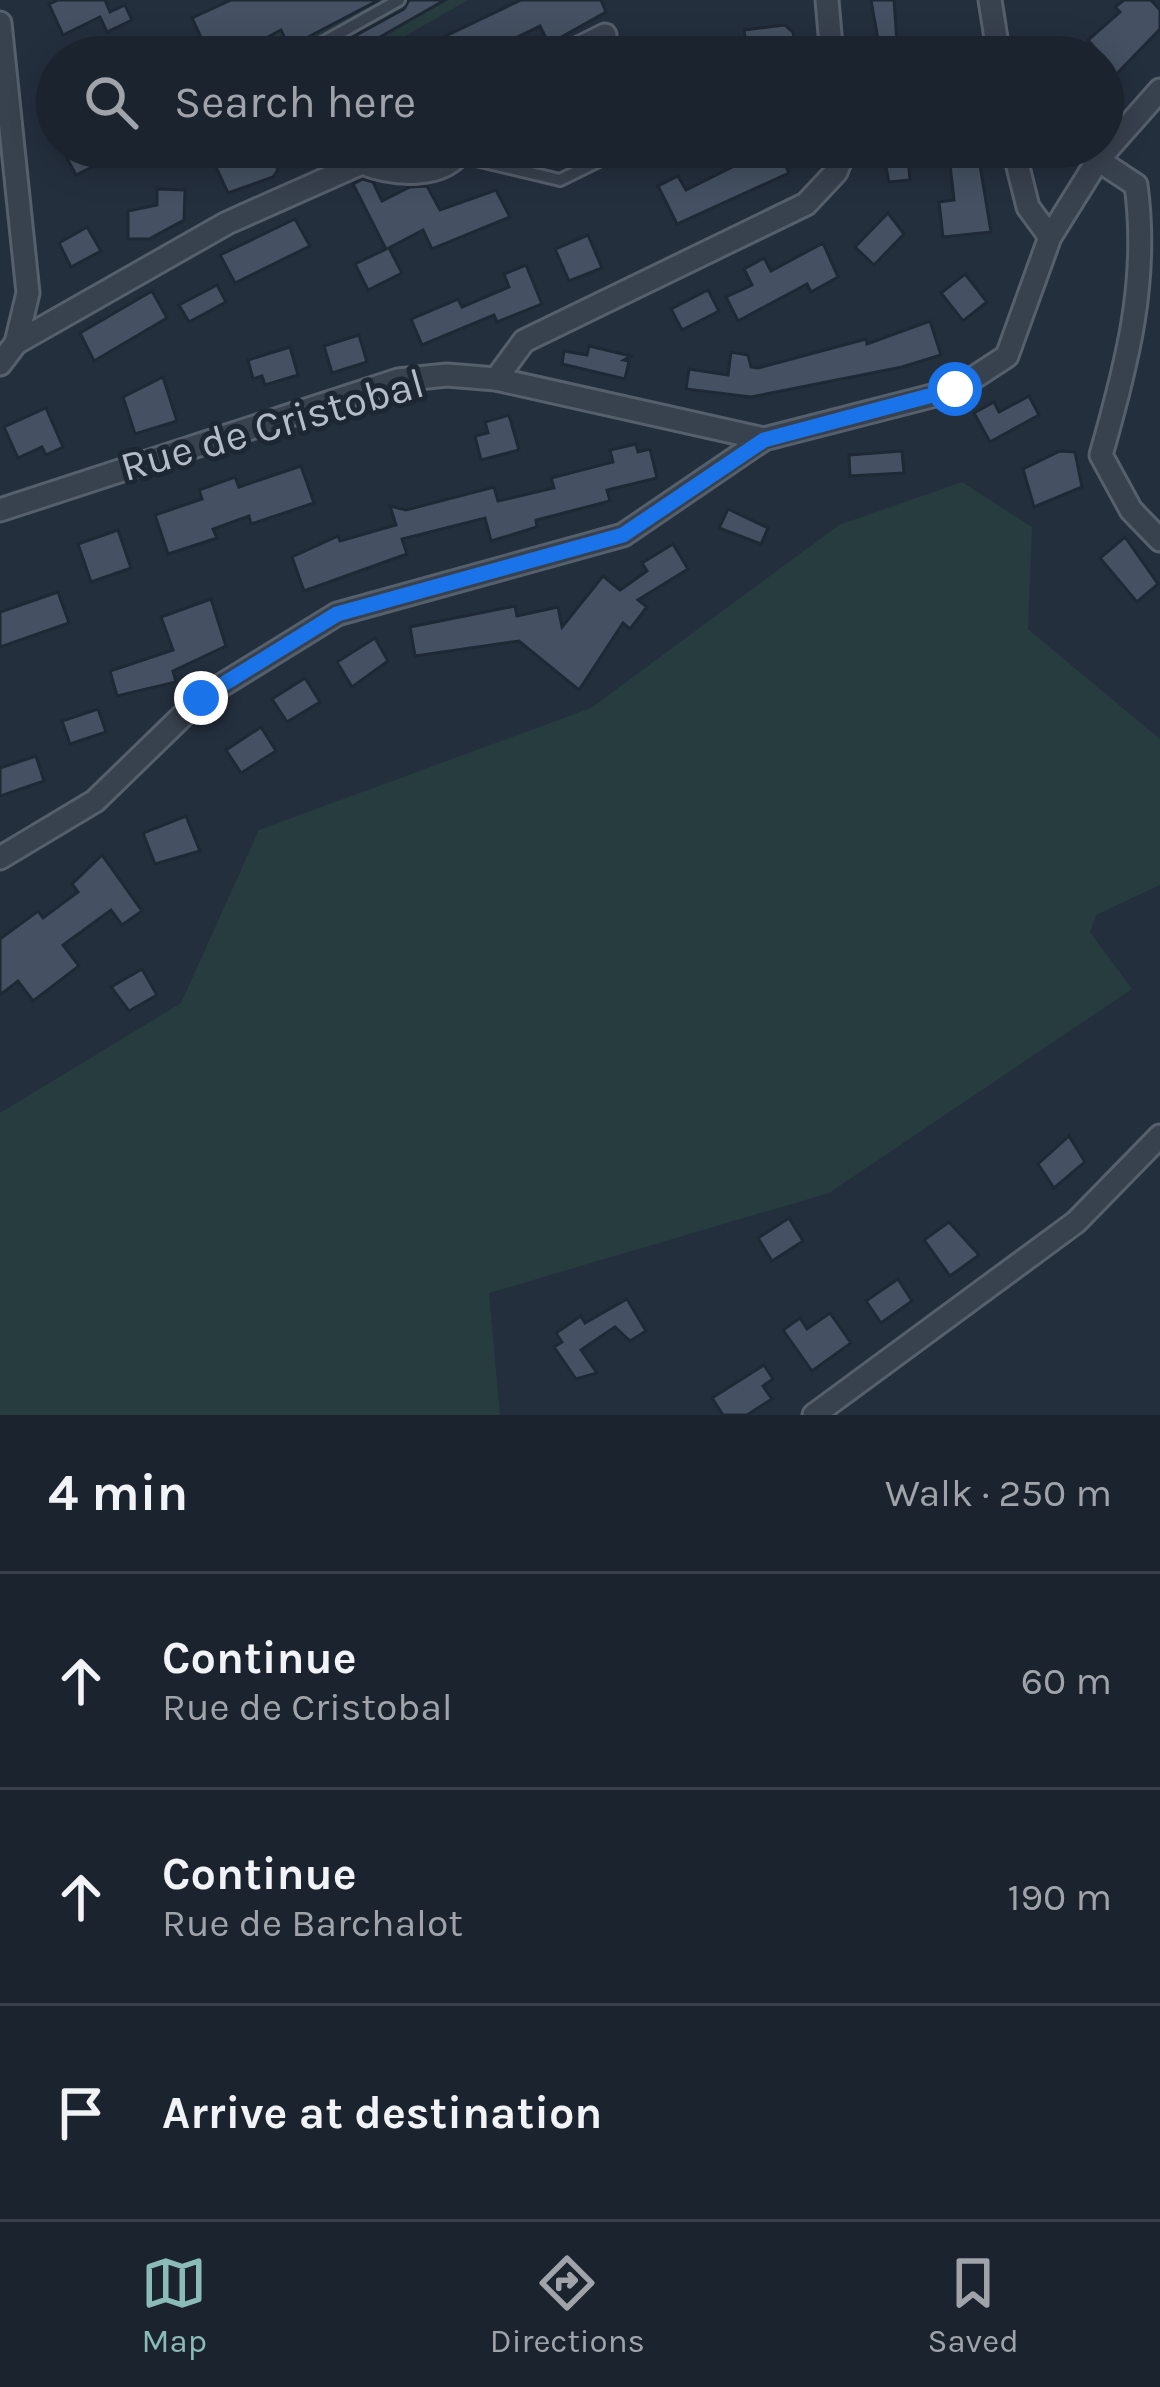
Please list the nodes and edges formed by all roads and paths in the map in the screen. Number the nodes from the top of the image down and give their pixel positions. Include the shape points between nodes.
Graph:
1 (400, 0) edge
2 (827, 0) edge
3 (989, 0) edge
4 (0, 23) edge
5 (335, 36) edge
6 (830, 36) edge
7 (995, 36) edge
8 (1160, 90) edge
9 (1124, 131) edge
10 (353, 168) edge
11 (373, 168) edge
12 (430, 168) edge
13 (518, 168) edge
14 (584, 168) edge
15 (838, 168) edge
16 (1018, 168) edge
17 (1093, 168) edge
18 (1110, 168) edge
19 (1050, 237) junction
20 (16, 343) junction
21 (0, 364) edge
22 (496, 379) junction
23 (764, 440) junction
24 (0, 510) edge
25 (1160, 540) edge
26 (0, 858) edge
27 (1160, 1136) edge
28 (814, 1415) edge

1 - 5 lane
2 - 6 street
3 - 7 street
4 - 20 street via 28,293
8 - 9 street, Rue de Cristobal
10 - 20 street via 227,223
11 - 12 street
13 - 14 lane via 560,180
15 - 22 street via 806,204 524,341
16 - 19 street via 1028,207
17 - 19 street, Rue de Cristobal
18 - 25 street via 1136,185 1142,231 1137,323 1102,455 1131,511
19 - 23 street, Rue de Cristobal via 1017,336 988,373
20 - 21 street
22 - 23 street, Rue de Cristobal
22 - 24 street, Rue de Cristobal via 398,380
23 - 26 street via 623,535 337,614 201,698 95,801
27 - 28 street via 1076,1222

